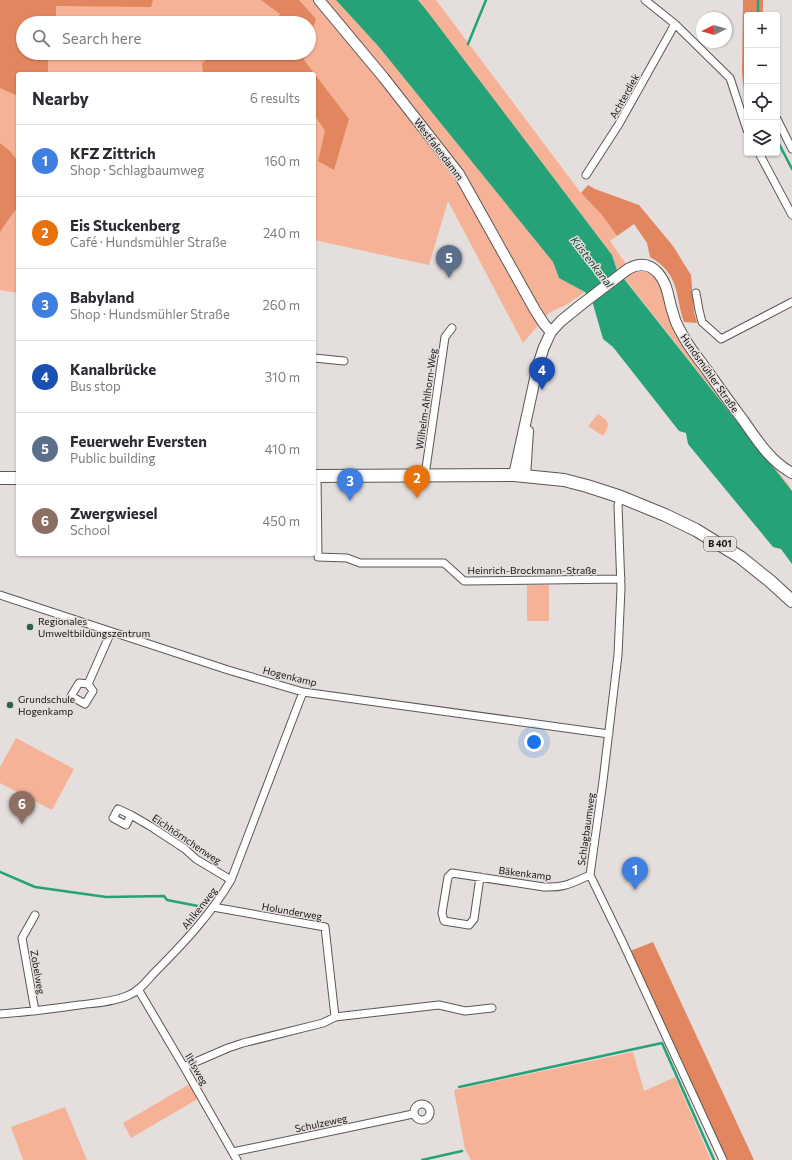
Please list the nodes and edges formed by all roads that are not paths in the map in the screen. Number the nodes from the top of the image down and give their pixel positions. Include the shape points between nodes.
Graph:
1 (319, 0) edge
2 (645, 0) edge
3 (675, 24) junction
4 (744, 111) edge
5 (778, 120) edge
6 (792, 149) edge
7 (761, 156) edge
8 (586, 175) dead end
9 (792, 215) edge
10 (696, 292) dead end
11 (792, 302) edge
12 (452, 328) dead end
13 (552, 332) junction
14 (316, 358) edge
15 (344, 361) dead end
16 (792, 473) edge
17 (425, 475) junction
18 (519, 475) junction
19 (316, 476) edge
20 (0, 478) edge
21 (16, 478) edge
22 (621, 497) junction
23 (316, 503) edge
24 (621, 579) junction
25 (0, 595) edge
26 (792, 601) edge
27 (111, 632) junction
28 (88, 684) dead end
29 (303, 692) junction
30 (609, 734) junction
31 (131, 815) dead end
32 (590, 875) junction
33 (480, 877) junction
34 (231, 880) junction
35 (213, 907) junction
36 (35, 915) dead end
37 (138, 990) junction
38 (492, 1008) dead end
39 (35, 1011) junction
40 (0, 1014) edge
41 (335, 1018) junction
42 (184, 1067) junction
43 (414, 1114) dead end
44 (233, 1152) junction
45 (237, 1160) edge
46 (723, 1160) edge

1 - 13 street, Westfalendamm via 459,174 534,310
2 - 3 street
3 - 4 street via 730,78
3 - 8 street, Achterdiek via 619,124
5 - 6 street
7 - 9 street
10 - 11 street via 702,322 721,339
12 - 17 street, Wilhelm-Ahlhorn-Weg via 445,337
13 - 16 street, Hundsmühler Straße via 561,321 628,269 642,264 654,268 668,291 673,315 681,333 761,446
13 - 18 street, Hundsmühler Straße via 538,365 529,403
14 - 15 street
17 - 18 main road, B 401
17 - 19 main road, B 401
18 - 22 main road, B 401 via 564,480
20 - 21 main road
22 - 24 street, Schlagbaumweg via 618,505
22 - 26 main road, B 401 via 678,521 716,542 746,562
23 - 24 street, Heinrich-Brockmann-Straße via 318,557 347,558 360,563 444,563 464,581
24 - 30 street, Schlagbaumweg via 618,655
25 - 27 street, Hogenkamp
27 - 28 street
27 - 29 street, Hogenkamp
29 - 30 street, Hogenkamp
29 - 34 street, Ahlkenweg
30 - 32 street, Schlagbaumweg
31 - 34 street, Eichhörnchenweg
32 - 33 street, Bäkenkamp via 556,887
32 - 46 street, Schlagbaumweg
33 - 33 street, Bäkenkamp via 452,873 448,877 442,914 444,921 469,925 474,919
34 - 35 street, Ahlkenweg
35 - 37 street, Ahlkenweg via 191,935
35 - 41 street, Holunderweg via 324,927
36 - 39 street, Zobelweg via 22,938
37 - 39 street, Ahlkenweg via 122,998 93,1004
37 - 42 street, Iltisweg
38 - 41 street via 464,1011 439,1005
39 - 40 street, Ahlkenweg
41 - 42 street via 243,1043
42 - 44 street, Iltisweg
43 - 44 street, Schulzeweg
44 - 45 street, Iltisweg

